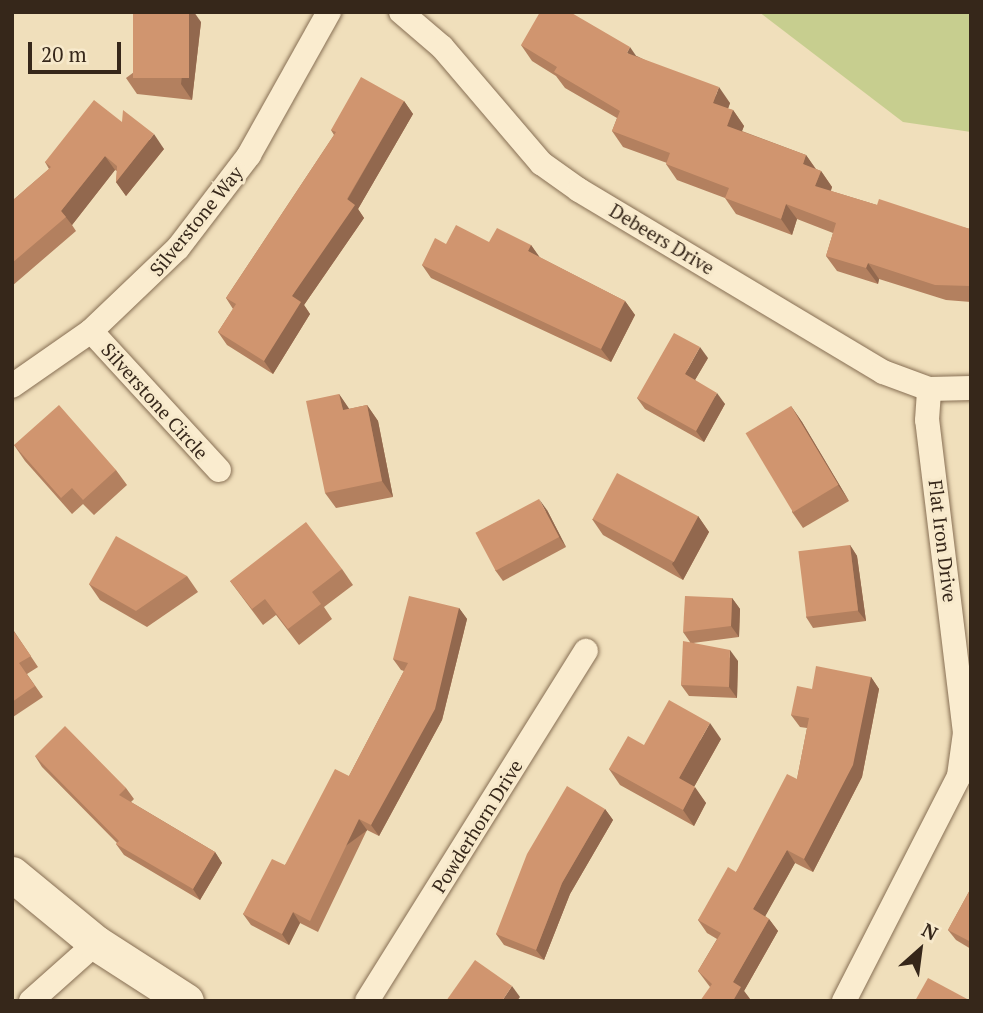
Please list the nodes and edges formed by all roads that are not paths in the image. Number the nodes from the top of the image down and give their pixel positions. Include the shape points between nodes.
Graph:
1 (329, 12) edge
2 (401, 12) edge
3 (91, 331) junction
4 (12, 386) edge
5 (971, 388) edge
6 (929, 389) junction
7 (219, 470) dead end
8 (586, 651) dead end
9 (965, 779) edge
10 (12, 874) edge
11 (96, 943) junction
12 (31, 1001) edge
13 (186, 1001) edge
14 (367, 1001) edge
15 (844, 1001) edge

1 - 3 street, Silverstone Way via 249,155 218,198 130,299
2 - 6 street, Debeers Drive via 442,47 510,129 560,176 883,372
3 - 4 street, Silverstone Way
3 - 7 street, Silverstone Circle
5 - 6 street, Debeers Drive
6 - 9 street, Flat Iron Drive via 927,420 965,733
8 - 14 street, Powderhorn Drive
9 - 15 street, Flat Iron Drive
10 - 11 street
11 - 12 street
11 - 13 street

